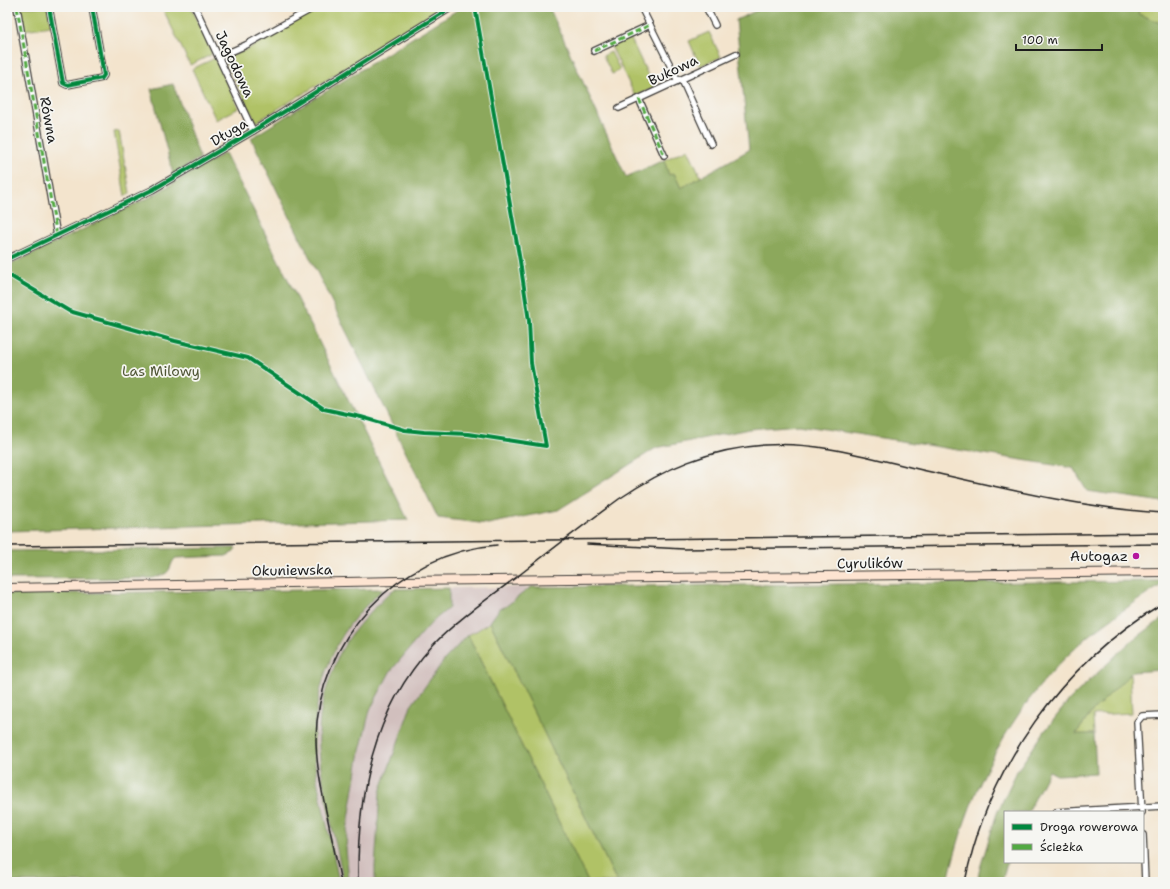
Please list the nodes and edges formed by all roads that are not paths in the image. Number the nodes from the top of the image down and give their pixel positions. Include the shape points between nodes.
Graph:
1 (17, 7) edge
2 (49, 7) edge
3 (92, 7) edge
4 (195, 7) edge
5 (315, 7) edge
6 (452, 7) edge
7 (641, 7) edge
8 (706, 7) edge
9 (650, 25) junction
10 (715, 25) dead end
11 (594, 50) dead end
12 (736, 54) dead end
13 (219, 57) junction
14 (680, 80) junction
15 (639, 99) junction
16 (620, 108) dead end
17 (253, 131) junction
18 (711, 144) dead end
19 (664, 155) dead end
20 (57, 236) junction
21 (7, 260) edge
22 (1163, 572) edge
23 (577, 579) joint
24 (7, 588) edge
25 (1163, 715) edge
26 (1163, 806) edge
27 (1142, 810) edge
28 (1099, 811) edge
29 (1144, 858) edge
30 (1145, 882) edge

1 - 20 street, Równa
2 - 3 street via 63,83 67,86 102,78 104,75
4 - 13 street, Jagodowa
5 - 13 street
6 - 17 street, Długa
7 - 9 street
8 - 10 street
9 - 11 street
9 - 14 street
12 - 14 street, Bukowa
13 - 17 street, Jagodowa
14 - 15 street, Bukowa
14 - 18 street
15 - 16 street, Bukowa
15 - 19 street
17 - 20 street, Długa via 152,190
20 - 21 street, Długa
22 - 23 main road, Cyrulików
23 - 24 main road, Okuniewska
25 - 27 street via 1144,716 1137,722
26 - 27 street
27 - 28 street
29 - 30 street

